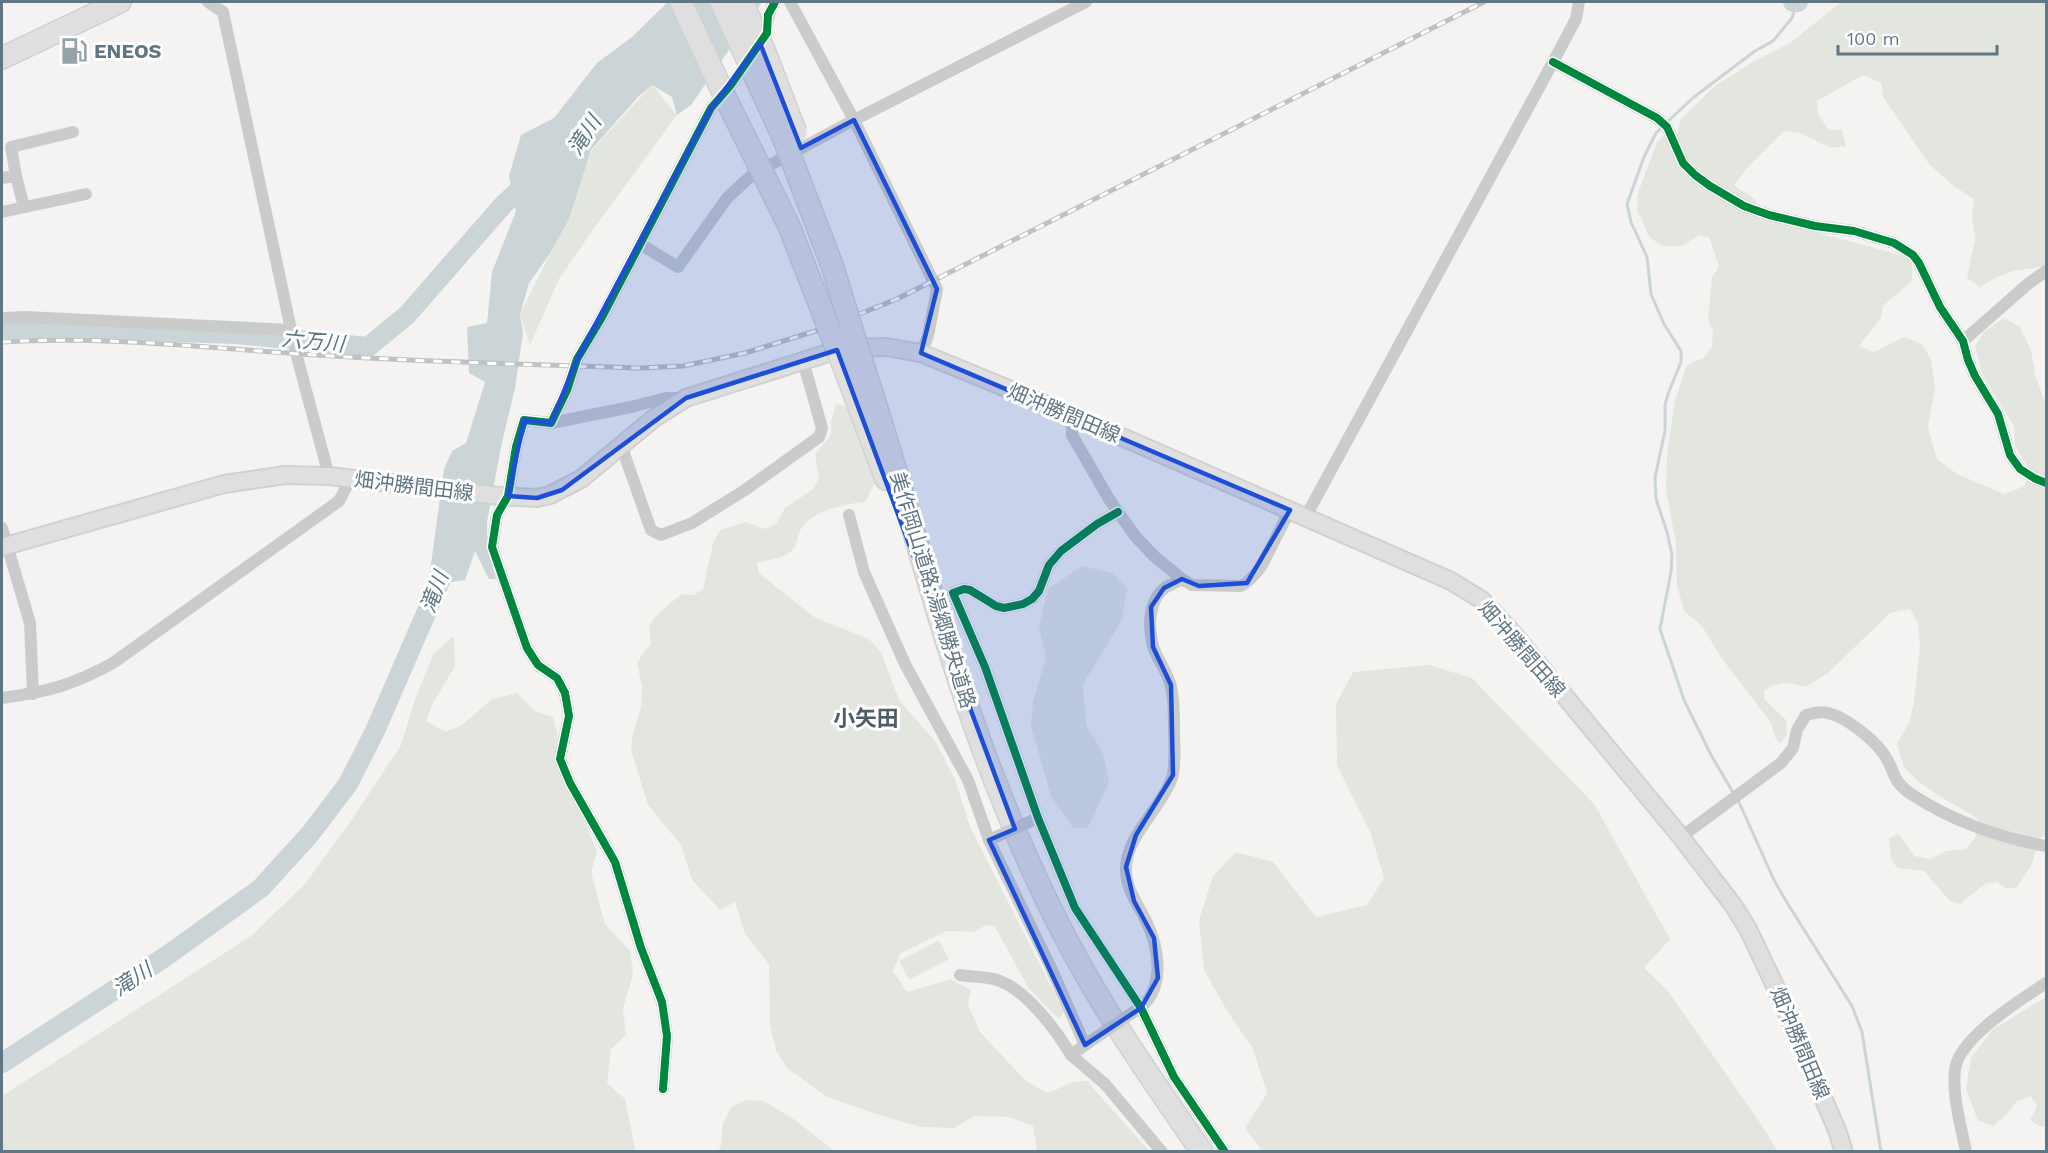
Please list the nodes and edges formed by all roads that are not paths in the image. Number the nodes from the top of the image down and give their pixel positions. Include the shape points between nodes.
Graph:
1 (120, 2) edge
2 (208, 2) edge
3 (681, 2) edge
4 (722, 2) edge
5 (742, 2) edge
6 (775, 2) edge
7 (790, 2) edge
8 (1086, 2) edge
9 (1579, 2) edge
10 (767, 33) junction
11 (2, 58) edge
12 (1553, 62) junction
13 (730, 86) junction
14 (854, 120) junction
15 (73, 132) dead end
16 (808, 144) junction
17 (770, 165) junction
18 (16, 176) junction
19 (2, 178) edge
20 (86, 194) dead end
21 (24, 207) junction
22 (2, 212) edge
23 (819, 232) junction
24 (640, 244) junction
25 (2046, 271) edge
26 (2, 318) edge
27 (291, 330) junction
28 (1963, 340) junction
29 (921, 353) junction
30 (803, 361) junction
31 (855, 370) junction
32 (686, 398) junction
33 (1072, 415) junction
34 (551, 423) junction
35 (621, 446) junction
36 (329, 476) junction
37 (351, 478) junction
38 (2046, 483) edge
39 (504, 496) junction
40 (1290, 510) junction
41 (1118, 512) junction
42 (849, 515) dead end
43 (1305, 518) junction
44 (2, 528) edge
45 (4, 546) edge
46 (1182, 579) junction
47 (33, 694) junction
48 (2, 698) edge
49 (1038, 818) junction
50 (1681, 837) junction
51 (989, 840) junction
52 (2046, 846) edge
53 (960, 975) dead end
54 (2046, 983) edge
55 (1138, 1010) junction
56 (1085, 1045) junction
57 (1071, 1055) junction
58 (663, 1089) dead end
59 (1162, 1152) edge
60 (1202, 1152) edge
61 (1225, 1152) edge
62 (1844, 1152) edge
63 (1966, 1152) edge

1 - 11 highway
2 - 27 street via 223,12
3 - 31 highway, bridge
4 - 23 highway, bridge via 783,137
5 - 23 highway, bridge via 816,193
6 - 10 street via 768,15
7 - 14 street
8 - 14 street
9 - 12 street via 1576,18
10 - 13 street
10 - 16 street
12 - 28 street via 1657,118 1667,126 1683,163 1744,206 1815,226 1854,231 1903,248 1919,263 1940,307
12 - 43 street
13 - 17 street
13 - 24 street via 711,108
14 - 16 street
14 - 29 street via 937,289
15 - 18 street via 11,147
16 - 17 street
17 - 24 street via 753,174 727,198 678,267
18 - 19 street
18 - 21 street
20 - 21 street
21 - 22 street
23 - 31 highway, bridge
24 - 34 street via 577,359
25 - 28 street
26 - 27 street
27 - 36 street
28 - 38 street via 1975,376 1998,414 2010,455 2020,469
29 - 30 main road, 畑沖勝間田線 via 853,348
29 - 33 main road, 畑沖勝間田線
30 - 32 main road, 畑沖勝間田線
30 - 35 street via 822,428 819,437 692,523 661,535 651,530
31 - 60 highway, 美作岡山道路;湯郷勝央道路 via 1003,801 1037,879 1108,1011
32 - 34 street via 666,398
32 - 35 main road, 畑沖勝間田線 via 652,419
33 - 40 main road, 畑沖勝間田線
33 - 41 street via 1072,435
34 - 39 street via 524,420
35 - 39 main road, 畑沖勝間田線 via 562,490 537,498
36 - 37 main road, 畑沖勝間田線
36 - 45 main road, 畑沖勝間田線 via 285,475 224,484
37 - 39 main road, 畑沖勝間田線
37 - 47 street via 339,501 113,663 60,688
39 - 58 street via 496,515 492,547 527,648 538,665 557,678 565,693 569,716 561,759 570,783 615,862 662,1002 667,1036
40 - 43 main road, 畑沖勝間田線
40 - 46 street via 1262,565 1247,583 1199,586
41 - 46 street via 1155,557
41 - 49 street via 1061,551 1049,565 1039,591 1023,604 1004,608 970,590 954,593 985,667
42 - 51 street via 864,572 905,664 968,780
43 - 50 main road, 畑沖勝間田線 via 1451,581 1482,600
44 - 45 street
45 - 47 street via 30,623
46 - 55 street via 1164,588 1151,607 1153,647 1171,685 1174,746 1173,775 1136,836 1126,867 1134,901 1154,938 1157,961 1154,992
47 - 48 street
49 - 51 street, bridge
49 - 55 street via 1075,908
50 - 52 street via 1781,763 1793,748 1797,730 1806,716 1815,712 1840,718 1874,742 1899,783 1910,793 1978,827
50 - 62 main road, 畑沖勝間田線 via 1748,928
51 - 56 street
53 - 57 street via 997,980 1014,990 1056,1030
54 - 63 street via 1977,1034 1955,1067
55 - 56 street, bridge
55 - 61 street via 1174,1077
56 - 57 street
57 - 59 street via 1106,1084

